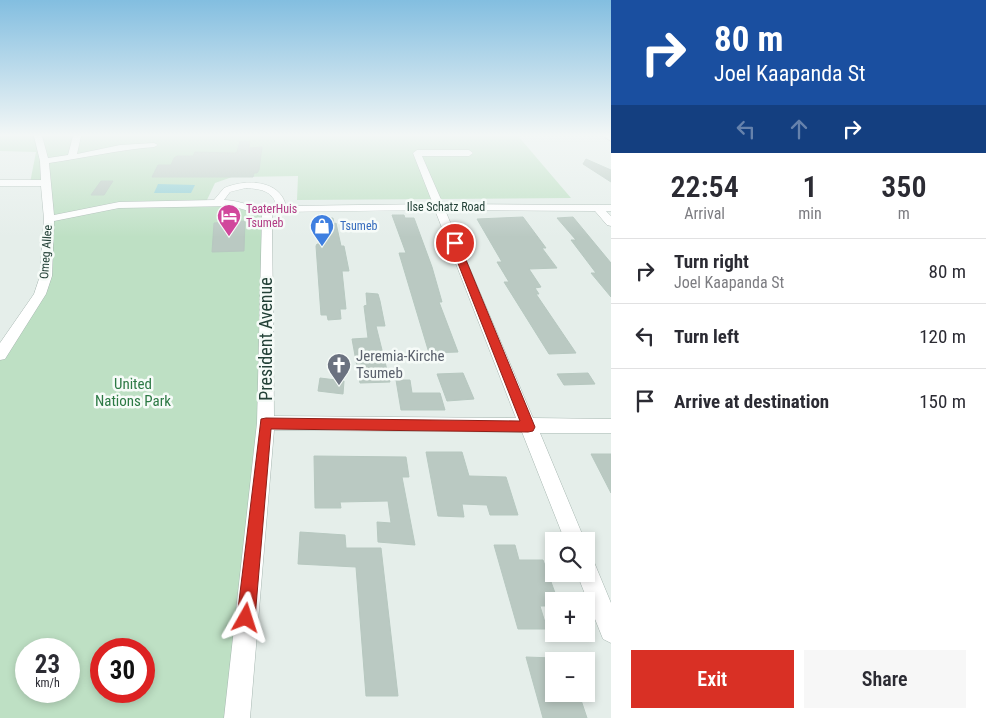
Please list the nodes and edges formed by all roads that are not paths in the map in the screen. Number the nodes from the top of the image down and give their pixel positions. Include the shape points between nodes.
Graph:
1 (45, 170) edge
2 (424, 170) edge
3 (0, 183) edge
4 (46, 183) junction
5 (218, 203) junction
6 (440, 206) junction
7 (598, 208) junction
8 (611, 208) edge
9 (274, 211) junction
10 (49, 220) junction
11 (611, 222) edge
12 (0, 355) edge
13 (266, 423) junction
14 (611, 426) edge
15 (528, 427) junction
16 (571, 532) edge
17 (591, 582) edge
18 (611, 631) edge
19 (237, 718) edge

1 - 4 street, Omeg Allee
2 - 6 street
3 - 4 street
4 - 10 street, Omeg Allee
5 - 9 street, Ilse Schatz Road
5 - 9 street via 232,188 263,187 279,198
5 - 10 street, Ilse Schatz Road via 119,205
6 - 7 street, Ilse Schatz Road
6 - 9 street, Ilse Schatz Road
6 - 15 street
7 - 8 street, Ilse Schatz Road
7 - 11 street
9 - 13 street, President Avenue
10 - 12 street, Omeg Allee via 43,287
13 - 15 street
13 - 19 street, President Avenue
14 - 15 street
15 - 16 street
17 - 18 street

